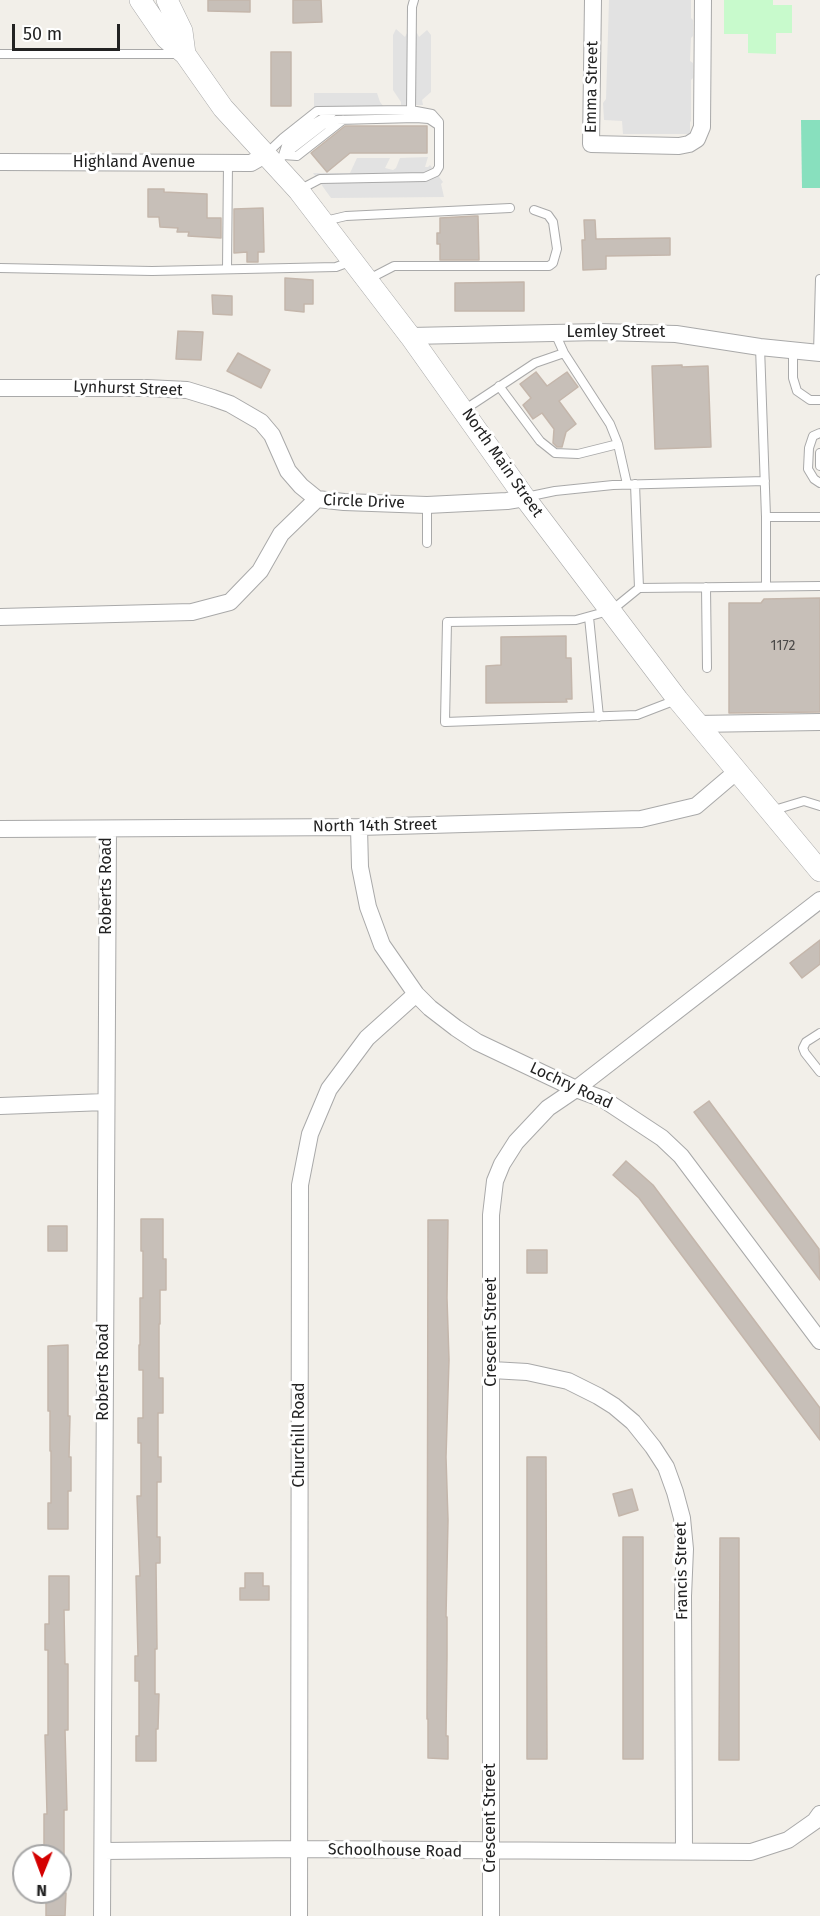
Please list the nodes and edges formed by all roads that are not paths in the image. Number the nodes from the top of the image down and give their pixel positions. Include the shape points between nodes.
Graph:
1 (140, 0) edge
2 (167, 0) edge
3 (414, 0) edge
4 (593, 0) edge
5 (703, 0) edge
6 (0, 54) edge
7 (185, 54) junction
8 (411, 110) junction
9 (343, 115) junction
10 (440, 128) junction
11 (274, 158) junction
12 (0, 162) edge
13 (228, 163) junction
14 (299, 191) junction
15 (510, 208) dead end
16 (534, 210) dead end
17 (323, 222) junction
18 (352, 261) junction
19 (0, 268) edge
20 (227, 269) junction
21 (366, 280) junction
22 (820, 280) edge
23 (555, 333) junction
24 (410, 336) junction
25 (760, 347) junction
26 (793, 351) junction
27 (564, 352) junction
28 (819, 353) edge
29 (499, 386) junction
30 (0, 388) edge
31 (820, 399) edge
32 (465, 410) junction
33 (820, 434) edge
34 (618, 444) junction
35 (820, 453) edge
36 (820, 466) edge
37 (765, 481) junction
38 (820, 483) edge
39 (631, 484) junction
40 (525, 498) junction
41 (317, 499) junction
42 (427, 505) junction
43 (766, 517) junction
44 (820, 517) edge
45 (427, 543) dead end
46 (766, 586) junction
47 (820, 586) edge
48 (706, 587) junction
49 (639, 588) junction
50 (612, 610) junction
51 (0, 617) edge
52 (589, 617) junction
53 (707, 668) dead end
54 (678, 700) junction
55 (598, 717) junction
56 (820, 722) edge
57 (696, 724) junction
58 (736, 772) junction
59 (820, 806) edge
60 (770, 811) junction
61 (359, 828) junction
62 (0, 829) edge
63 (108, 829) junction
64 (820, 872) edge
65 (820, 900) edge
66 (416, 994) junction
67 (820, 1033) edge
68 (820, 1072) edge
69 (576, 1089) junction
70 (105, 1102) junction
71 (0, 1106) edge
72 (820, 1341) edge
73 (492, 1370) junction
74 (820, 1814) edge
75 (300, 1850) junction
76 (103, 1851) junction
77 (684, 1851) junction
78 (491, 1852) junction
79 (102, 1916) edge
80 (299, 1916) edge
81 (491, 1916) edge

1 - 7 street, North Main Street via 165,38
2 - 7 street, North Main Street via 182,31
3 - 8 lane
4 - 5 street, Emma Street via 591,144 679,146 697,139 702,127
6 - 7 lane
7 - 11 street, North Main Street via 223,108
8 - 9 lane
8 - 10 lane via 432,114
9 - 10 lane via 429,119
9 - 11 lane via 325,116 287,143
9 - 11 lane via 297,156
9 - 11 lane via 317,111 283,138
10 - 14 lane via 439,167 431,175 320,179
11 - 13 street, Highland Avenue
11 - 14 street, North Main Street
12 - 13 street, Highland Avenue
13 - 20 lane
14 - 17 street, North Main Street
15 - 17 lane via 346,216
16 - 21 lane via 548,215 553,222 557,249 549,266 393,266
17 - 18 street, North Main Street
18 - 20 lane via 336,267
18 - 21 street, North Main Street
19 - 20 lane
21 - 24 street, North Main Street
22 - 28 lane
23 - 24 street, Lemley Street
23 - 25 street, Lemley Street via 676,334
23 - 27 lane
24 - 32 street, North Main Street
25 - 26 street, Lemley Street
25 - 37 lane
26 - 28 street, Lemley Street
26 - 31 lane via 797,391 810,400
27 - 29 lane via 535,363
27 - 34 lane via 610,424
29 - 32 lane
29 - 34 lane via 540,441 555,453 578,454
30 - 41 street, Lynhurst Street via 147,387 188,390 213,398 261,422 272,435 288,471
32 - 40 street, North Main Street
33 - 38 lane via 813,436 808,469
34 - 39 lane
35 - 36 lane
37 - 39 lane
37 - 43 lane
39 - 40 lane via 555,491
39 - 49 lane
40 - 42 street, Circle Drive
40 - 50 street, North Main Street
41 - 42 street, Circle Drive
41 - 51 street, Circle Drive via 281,534 260,571 230,602 192,612
42 - 45 lane
43 - 44 lane
43 - 46 lane
46 - 47 lane
46 - 48 lane
48 - 49 lane
48 - 53 lane
49 - 50 lane
50 - 52 lane
50 - 54 street, North Main Street
52 - 55 lane
52 - 55 lane via 447,622 445,722
54 - 55 lane via 637,715
54 - 57 street, North Main Street
56 - 57 street
57 - 58 street, North Main Street
58 - 60 street, North Main Street
58 - 61 street, North 14th Street via 696,806 641,819
59 - 60 lane via 804,801
60 - 64 street, North Main Street
61 - 63 street, North 14th Street
61 - 66 street, Lochry Road via 360,867 368,907 382,945
62 - 63 street, North 14th Street
63 - 70 street, Roberts Road
65 - 69 street, Crescent Street
66 - 69 street, Lochry Road via 477,1042
66 - 75 street, Churchill Road via 367,1038 329,1089 310,1134 300,1185
67 - 68 lane via 803,1048
69 - 72 street, Lochry Road via 603,1099 646,1126 681,1156
69 - 73 street, Crescent Street via 549,1108 516,1142 495,1181 491,1215
70 - 71 street
70 - 76 street, Roberts Road
73 - 77 street, Francis Street via 527,1372 568,1381 598,1396 633,1422 666,1467 682,1518 685,1549
73 - 78 street, Crescent Street
74 - 77 street, Schoolhouse Road via 788,1840 751,1852
75 - 76 street, Schoolhouse Road
75 - 78 street, Schoolhouse Road
75 - 80 street, Churchill Road
76 - 79 street, Roberts Road
77 - 78 street, Schoolhouse Road
78 - 81 street, Crescent Street

